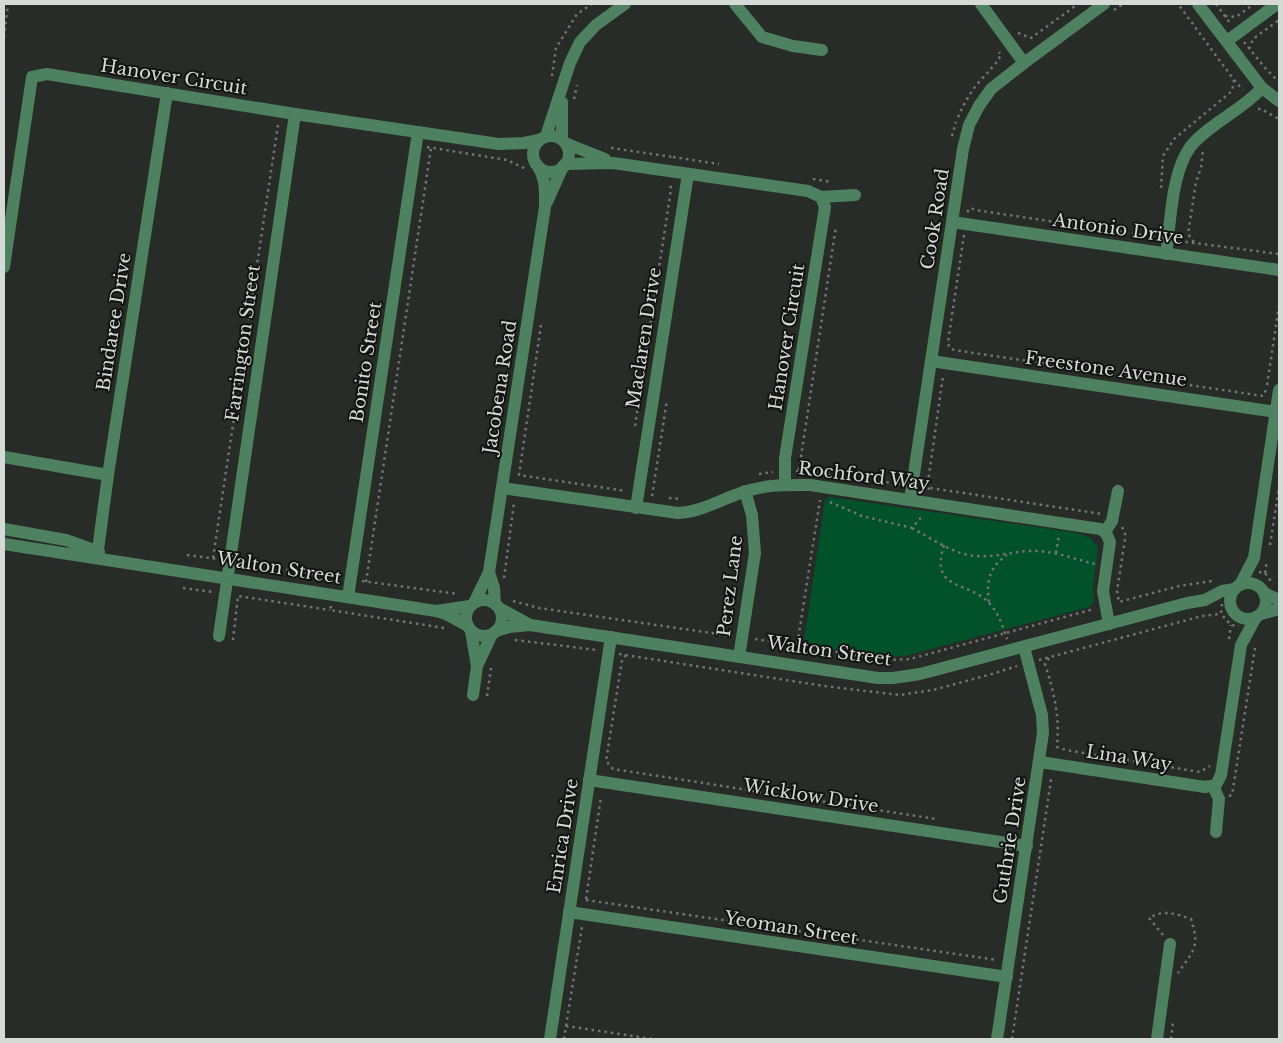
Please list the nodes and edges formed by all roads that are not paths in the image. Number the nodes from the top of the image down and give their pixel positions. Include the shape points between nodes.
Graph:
1 (625, 4) edge
2 (735, 4) edge
3 (982, 4) edge
4 (1198, 4) edge
5 (1277, 4) edge
6 (1106, 10) edge
7 (1232, 37) junction
8 (822, 50) dead end
9 (1024, 63) junction
10 (563, 87) junction
11 (1262, 88) junction
12 (167, 93) junction
13 (1279, 102) edge
14 (294, 120) junction
15 (418, 132) junction
16 (543, 138) junction
17 (563, 141) junction
18 (499, 144) junction
19 (613, 162) junction
20 (536, 164) junction
21 (564, 165) junction
22 (687, 180) junction
23 (855, 195) dead end
24 (821, 197) junction
25 (546, 206) junction
26 (952, 222) junction
27 (1166, 254) junction
28 (4, 267) edge
29 (1279, 270) edge
30 (931, 361) junction
31 (1279, 390) edge
32 (1276, 412) junction
33 (4, 457) edge
34 (108, 475) junction
35 (785, 478) junction
36 (502, 488) junction
37 (745, 491) junction
38 (1118, 491) dead end
39 (910, 500) junction
40 (636, 508) junction
41 (4, 529) edge
42 (1105, 532) junction
43 (4, 544) edge
44 (97, 554) junction
45 (1254, 558) junction
46 (489, 572) junction
47 (227, 578) junction
48 (1232, 588) junction
49 (1262, 590) junction
50 (1278, 595) edge
51 (348, 597) junction
52 (1205, 600) junction
53 (472, 604) junction
54 (497, 606) junction
55 (1279, 609) edge
56 (436, 611) junction
57 (1241, 617) junction
58 (1109, 624) junction
59 (530, 625) junction
60 (470, 629) junction
61 (494, 632) junction
62 (219, 636) dead end
63 (611, 637) junction
64 (1024, 647) junction
65 (739, 657) junction
66 (477, 666) junction
67 (473, 695) dead end
68 (1040, 762) junction
69 (589, 780) junction
70 (1214, 786) junction
71 (1216, 832) dead end
72 (1027, 846) junction
73 (569, 912) junction
74 (1170, 944) dead end
75 (1001, 976) junction
76 (552, 1039) edge
77 (998, 1039) edge
78 (1157, 1039) edge

1 - 10 street via 596,25 580,42
2 - 8 street via 762,38
3 - 9 street
4 - 7 street
5 - 7 street
6 - 9 street, Cook Road
7 - 11 street
9 - 26 street, Cook Road via 992,90 969,125
10 - 16 street
10 - 17 street
11 - 13 street
11 - 27 street via 1192,146 1177,175 1164,236
12 - 14 street, Hanover Circuit
12 - 28 street, Hanover Circuit via 47,74 32,77
12 - 34 street, Bindaree Drive
14 - 15 street, Hanover Circuit
14 - 47 street, Farrington Street
15 - 18 street, Hanover Circuit
15 - 51 street, Bonito Street
16 - 17 street via 552,136
16 - 18 street
16 - 20 street via 534,146
17 - 19 street
17 - 21 street via 568,153
18 - 20 street via 525,154
19 - 21 street
19 - 22 street
20 - 21 street via 548,171
20 - 25 street, Jacobena Road via 543,177
21 - 25 street, Jacobena Road
22 - 24 street via 808,191
22 - 40 street, Maclaren Drive
23 - 24 street
24 - 35 street, Hanover Circuit via 825,207
25 - 36 street, Jacobena Road
26 - 27 street, Antonio Drive
26 - 30 street, Cook Road
27 - 29 street, Antonio Drive
30 - 32 street, Freestone Avenue
30 - 39 street, Cook Road
31 - 32 street
32 - 45 street
33 - 34 street
34 - 44 street, Bindaree Drive
35 - 37 street, Rochford Way
35 - 39 street, Rochford Way via 810,485
36 - 40 street, Rochford Way
36 - 46 street, Jacobena Road
37 - 40 street, Rochford Way via 689,513
37 - 65 street, Perez Lane via 752,515 755,553
38 - 42 street via 1113,517
39 - 42 street, Rochford Way via 1092,527
41 - 44 street, Walton Street via 66,540
42 - 58 street via 1110,542 1102,591
43 - 44 street, Walton Street
44 - 47 street, Walton Street
45 - 48 street
45 - 49 street via 1261,573
46 - 53 street, Jacobena Road
46 - 54 street, Jacobena Road
47 - 51 street, Walton Street
47 - 62 street, Farrington Street
48 - 49 street via 1251,583
48 - 52 street, Walton Street
48 - 57 street via 1230,598
49 - 50 street
49 - 57 street via 1266,604
51 - 56 street, Walton Street
52 - 57 street
52 - 58 street, Walton Street
53 - 54 street via 485,600
53 - 56 street, Walton Street
53 - 60 street via 466,616
54 - 59 street, Walton Street
54 - 61 street via 501,622
55 - 57 street
56 - 60 street, Walton Street
57 - 70 street via 1235,644 1221,775
58 - 64 street, Walton Street
59 - 61 street, Walton Street
59 - 63 street, Walton Street
60 - 61 street via 481,636
60 - 66 street
61 - 66 street
63 - 65 street, Walton Street
63 - 69 street, Enrica Drive
64 - 65 street, Walton Street via 893,678
64 - 68 street, Guthrie Drive via 1043,720
66 - 67 street
68 - 70 street, Lina Way
68 - 72 street, Guthrie Drive
69 - 72 street, Wicklow Drive
69 - 73 street, Enrica Drive
70 - 71 street via 1219,799
72 - 75 street, Guthrie Drive
73 - 75 street, Yeoman Street
73 - 76 street, Enrica Drive
74 - 78 street
75 - 77 street, Guthrie Drive

